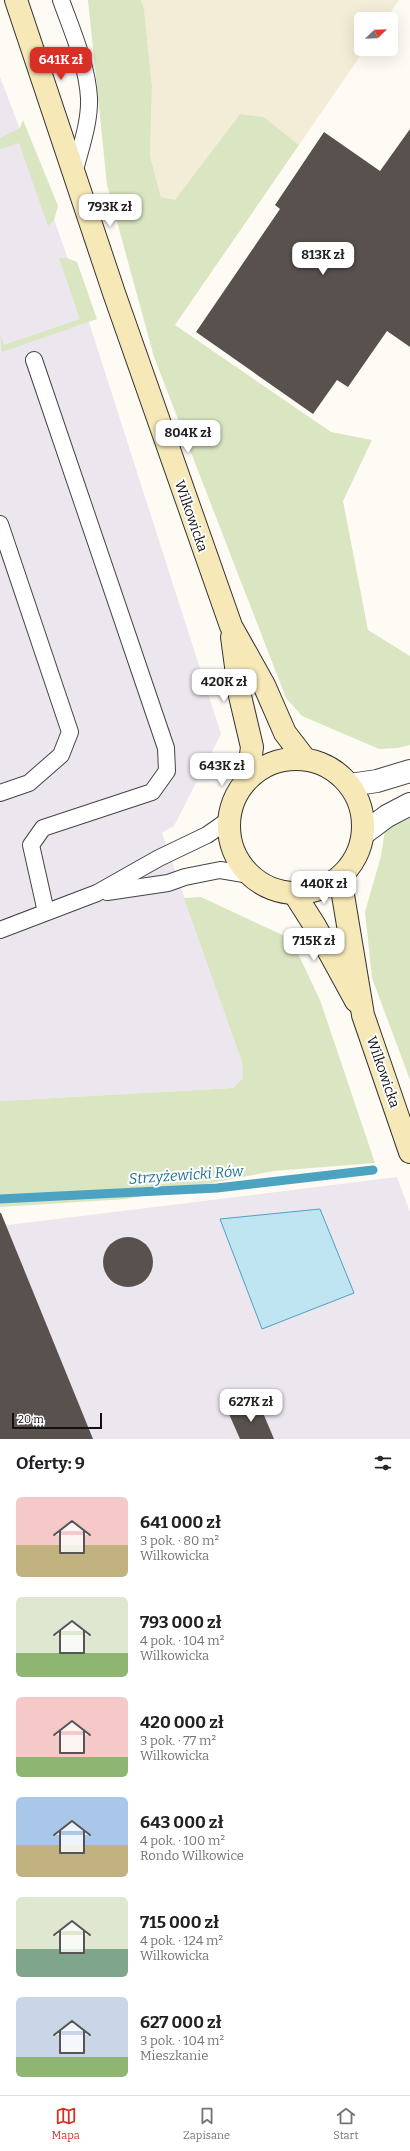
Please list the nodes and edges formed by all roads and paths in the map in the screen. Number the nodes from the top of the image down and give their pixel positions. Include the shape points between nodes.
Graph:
1 (16, 0) edge
2 (61, 0) edge
3 (74, 174) junction
4 (34, 360) dead end
5 (0, 524) edge
6 (230, 626) junction
7 (305, 759) junction
8 (410, 771) edge
9 (248, 778) junction
10 (350, 785) junction
11 (0, 793) edge
12 (410, 804) edge
13 (230, 819) junction
14 (363, 834) junction
15 (250, 875) junction
16 (340, 877) junction
17 (97, 893) junction
18 (294, 893) junction
19 (46, 912) junction
20 (0, 930) edge
21 (363, 1015) junction
22 (410, 1152) edge

1 - 3 main road, Wilkowicka
2 - 3 lane via 81,58 89,98 85,129
3 - 6 main road, Wilkowicka
4 - 19 lane via 166,748 167,771 152,792 44,828 31,845
5 - 11 lane via 70,732 61,755 29,783
6 - 7 main road, Wilkowicka via 264,685 286,733
6 - 9 main road, Wilkowicka via 240,696 252,747
7 - 9 main road via 278,761 265,766
7 - 10 main road via 332,769
8 - 10 street via 377,781
9 - 13 main road via 231,808
10 - 14 main road via 363,817
12 - 14 street via 387,816
13 - 15 main road via 230,837 234,851
13 - 17 lane via 207,835 159,858
14 - 16 main road via 355,858
15 - 17 lane via 220,870 186,877 168,884
15 - 18 main road via 269,887
16 - 18 main road via 320,889
16 - 21 main road, Wilkowicka
17 - 19 lane
18 - 21 main road, Wilkowicka via 315,926
19 - 20 lane
21 - 22 main road, Wilkowicka

